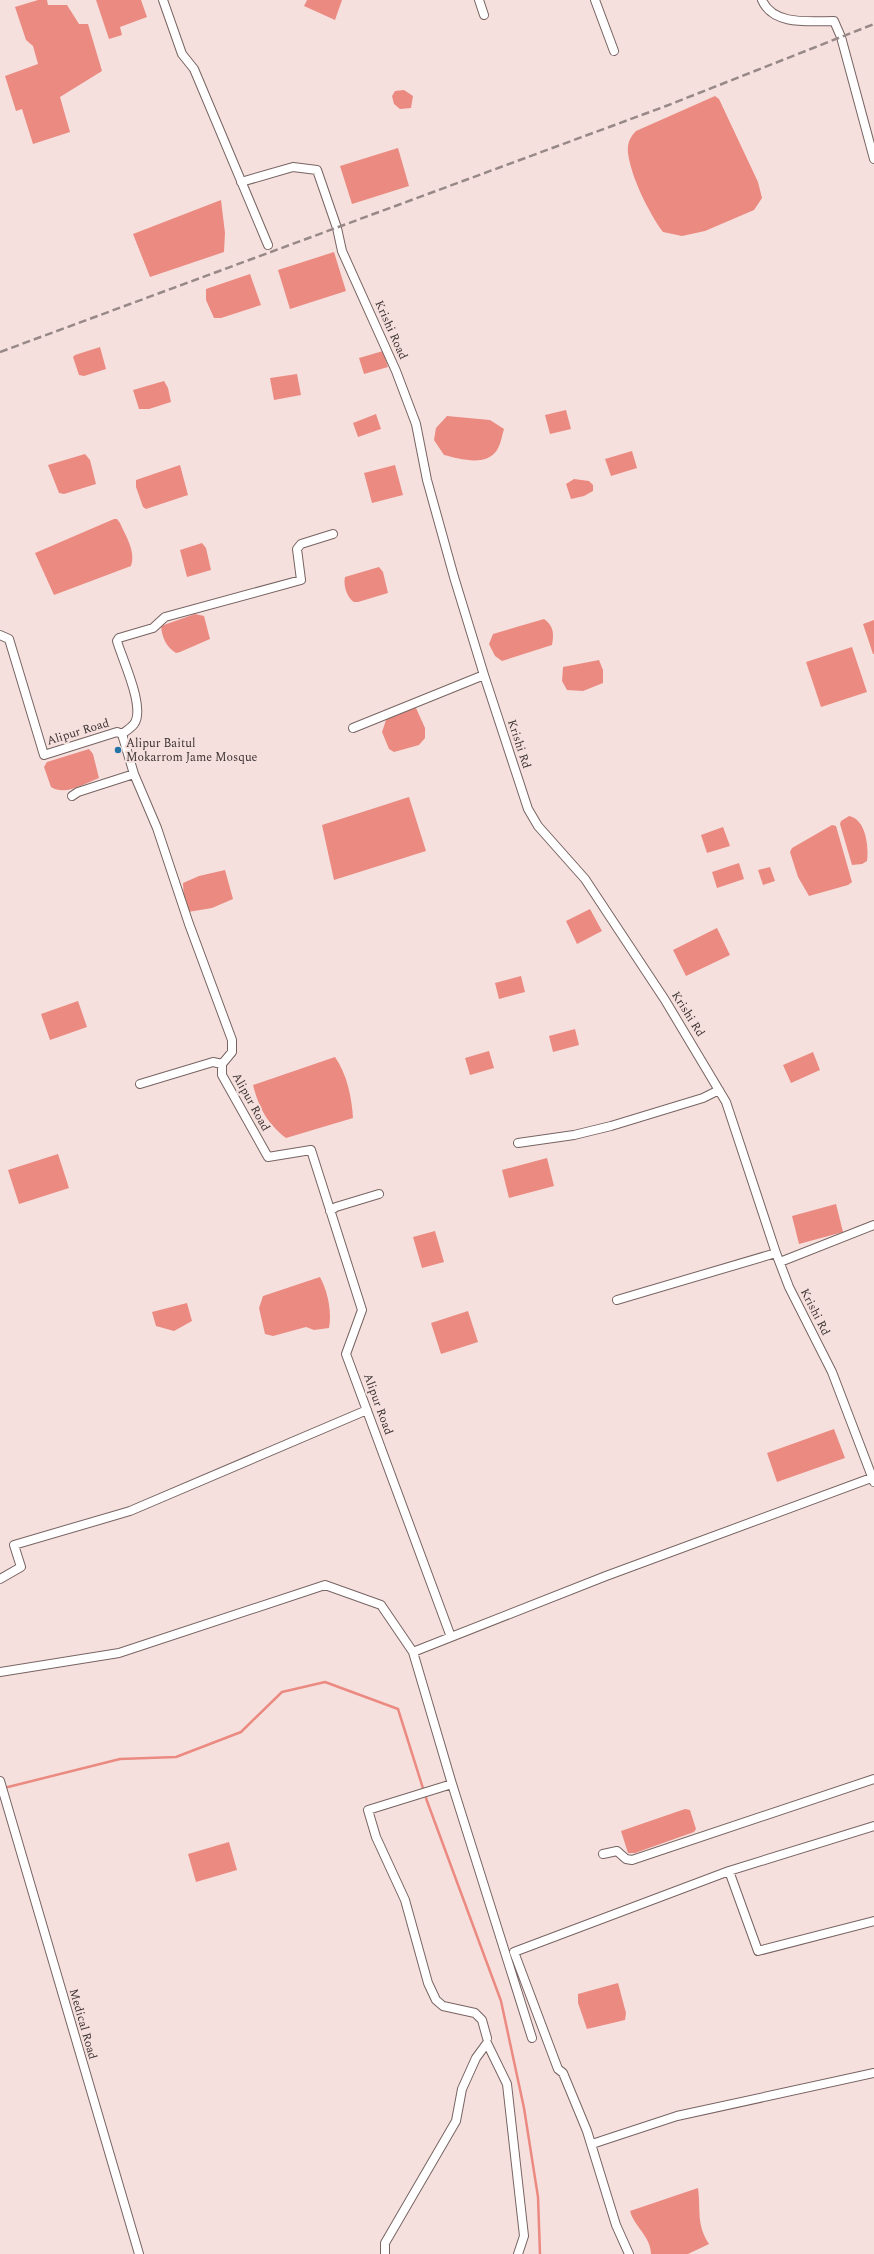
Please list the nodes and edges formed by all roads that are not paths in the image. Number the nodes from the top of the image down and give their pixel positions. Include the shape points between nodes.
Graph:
1 (163, 0) edge
2 (478, 0) edge
3 (595, 0) edge
4 (762, 0) edge
5 (484, 15) dead end
6 (614, 51) dead end
7 (874, 159) edge
8 (242, 182) junction
9 (268, 245) dead end
10 (333, 534) dead end
11 (454, 577) joint
12 (0, 635) edge
13 (484, 675) junction
14 (353, 728) dead end
15 (122, 734) junction
16 (134, 774) junction
17 (72, 796) dead end
18 (222, 1064) junction
19 (140, 1084) dead end
20 (719, 1090) junction
21 (518, 1143) dead end
22 (379, 1194) dead end
23 (330, 1211) junction
24 (874, 1225) edge
25 (776, 1253) junction
26 (780, 1262) junction
27 (617, 1300) dead end
28 (367, 1410) junction
29 (874, 1479) edge
30 (0, 1578) edge
31 (451, 1637) junction
32 (413, 1652) junction
33 (0, 1672) edge
34 (874, 1779) edge
35 (0, 1781) edge
36 (452, 1784) junction
37 (874, 1826) edge
38 (603, 1854) dead end
39 (729, 1871) junction
40 (874, 1921) edge
41 (487, 2038) dead end
42 (532, 2038) dead end
43 (874, 2073) edge
44 (592, 2144) junction
45 (140, 2254) edge
46 (385, 2254) edge
47 (518, 2254) edge
48 (629, 2254) edge

1 - 8 street via 182,54 194,69
2 - 5 street
3 - 6 street
4 - 7 street via 766,9 775,16 801,22 834,21 841,37
8 - 9 street
8 - 11 street, Krishi Road via 294,167 317,170 337,228 342,251 396,371 416,424 427,480
10 - 15 street via 301,544 297,549 300,580 165,618 153,628 119,638 117,641 137,702 138,713 134,724
11 - 13 street, Krishi Rd
12 - 15 street, Alipur Road via 9,638 44,755 117,732
13 - 14 street
13 - 20 street, Krishi Rd via 528,809 538,826 585,879 665,1000
15 - 16 street, Alipur Road
16 - 17 street
16 - 18 street, Alipur Road via 157,828 232,1040 232,1052
18 - 19 street via 213,1062
18 - 23 street, Alipur Road via 222,1075 268,1157 311,1150
20 - 21 street via 703,1098 611,1126 574,1135
20 - 25 street, Krishi Rd via 726,1102
22 - 23 street
23 - 28 street, Alipur Road via 362,1310 346,1354
24 - 26 street
25 - 26 street, Krishi Rd
25 - 27 street
26 - 29 street, Krishi Rd via 789,1287 832,1372
28 - 30 street via 130,1511 14,1545 21,1568
28 - 31 street, Alipur Road
29 - 31 street via 606,1576
31 - 32 street
32 - 33 street via 382,1605 325,1585 119,1653
32 - 36 street
34 - 38 street via 632,1860 626,1859 617,1851
35 - 45 street, Medical Road
36 - 41 street via 368,1810 376,1837 405,1900 428,1983 436,2000 443,2006 475,2013 482,2020
36 - 42 street
37 - 39 street
39 - 40 street via 758,1951
39 - 44 street via 514,1952 558,2069 563,2073
43 - 44 street via 677,2116
44 - 48 street via 616,2225
46 - 47 street via 385,2243 456,2121 462,2089 476,2058 487,2043 507,2084 524,2236

